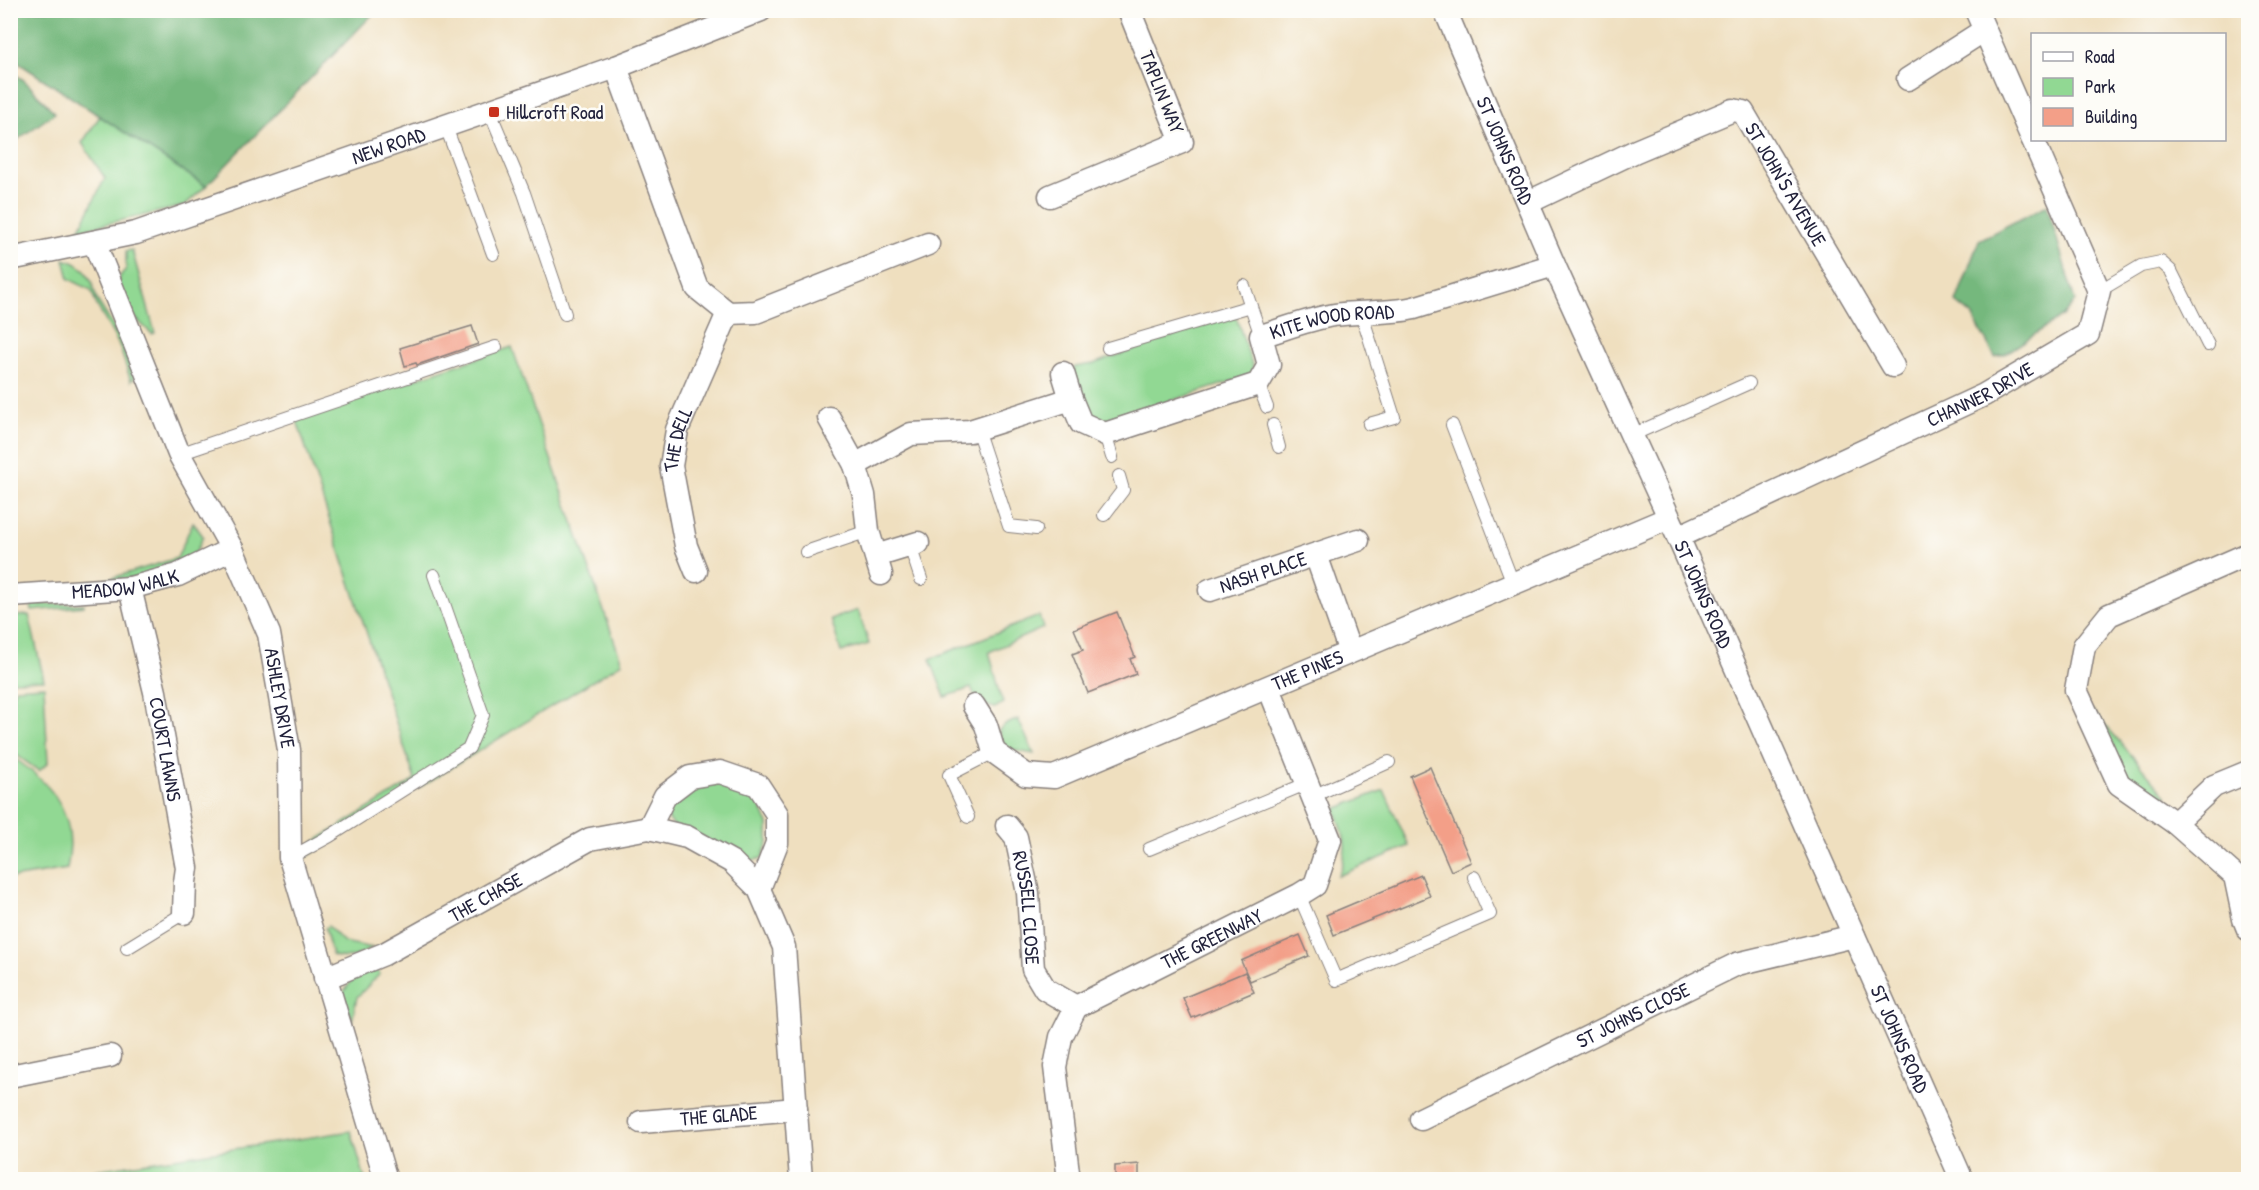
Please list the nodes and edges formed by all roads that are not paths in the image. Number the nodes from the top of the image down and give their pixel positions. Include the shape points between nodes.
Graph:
1 (761, 10) edge
2 (1129, 10) edge
3 (1445, 10) edge
4 (736, 15) edge
5 (1979, 21) edge
6 (616, 67) junction
7 (1908, 79) dead end
8 (490, 112) junction
9 (446, 127) junction
10 (2031, 135) edge
11 (2034, 141) edge
12 (1050, 196) dead end
13 (1529, 202) junction
14 (94, 242) junction
15 (928, 244) dead end
16 (493, 254) dead end
17 (10, 259) edge
18 (1554, 265) junction
19 (1244, 286) dead end
20 (2099, 291) junction
21 (1251, 306) junction
22 (1361, 312) junction
23 (728, 313) junction
24 (565, 314) dead end
25 (1261, 336) junction
26 (2208, 345) dead end
27 (496, 347) dead end
28 (1108, 348) dead end
29 (1893, 366) dead end
30 (1063, 373) dead end
31 (1749, 383) dead end
32 (1258, 384) junction
33 (1071, 399) junction
34 (1267, 407) dead end
35 (829, 418) dead end
36 (1369, 424) dead end
37 (1273, 425) dead end
38 (1452, 425) dead end
39 (977, 429) junction
40 (1105, 434) junction
41 (1632, 435) junction
42 (1279, 447) dead end
43 (179, 454) junction
44 (1112, 457) dead end
45 (855, 465) junction
46 (1119, 476) dead end
47 (1104, 515) dead end
48 (1674, 527) junction
49 (1036, 529) dead end
50 (868, 531) junction
51 (1358, 540) dead end
52 (914, 544) joint
53 (232, 549) junction
54 (806, 552) dead end
55 (2248, 554) edge
56 (1316, 555) junction
57 (696, 571) dead end
58 (434, 575) dead end
59 (921, 579) dead end
60 (1513, 583) junction
61 (130, 588) junction
62 (1210, 591) dead end
63 (10, 596) edge
64 (1350, 652) junction
65 (1269, 687) junction
66 (974, 706) dead end
67 (994, 752) junction
68 (1389, 762) dead end
69 (2248, 772) edge
70 (1310, 790) junction
71 (968, 817) dead end
72 (2175, 824) junction
73 (1007, 826) dead end
74 (649, 828) junction
75 (1149, 849) dead end
76 (290, 858) junction
77 (1474, 877) dead end
78 (759, 889) junction
79 (1299, 896) junction
80 (184, 913) joint
81 (2248, 929) edge
82 (1854, 936) junction
83 (127, 948) dead end
84 (325, 978) junction
85 (1076, 1007) junction
86 (110, 1056) dead end
87 (10, 1076) edge
88 (796, 1109) junction
89 (1421, 1119) dead end
90 (641, 1122) dead end
91 (386, 1179) edge
92 (801, 1179) edge
93 (1069, 1179) edge
94 (1962, 1179) edge

1 - 4 street, NEW ROAD
2 - 12 street, TAPLIN WAY via 1182,142
3 - 13 street, ST JOHNS ROAD
4 - 6 street, NEW ROAD
5 - 7 street
5 - 10 street
6 - 8 street, NEW ROAD
6 - 23 street via 697,288
8 - 9 street, NEW ROAD
8 - 24 lane via 524,193
9 - 14 street, NEW ROAD via 136,233
9 - 16 lane
11 - 20 street
13 - 18 street, ST JOHNS ROAD
13 - 29 street, ST JOHN'S AVENUE via 1646,146 1733,110 1743,112
14 - 17 street, NEW ROAD
14 - 43 street, ASHLEY DRIVE
15 - 23 street via 756,312
18 - 22 street, KITE WOOD ROAD via 1414,308
18 - 41 street, ST JOHNS ROAD
19 - 21 lane
20 - 26 lane via 2141,266 2161,262 2171,271
20 - 48 street, CHANNER DRIVE via 2088,334 1984,395
21 - 25 lane
21 - 28 lane
22 - 25 street, KITE WOOD ROAD via 1331,315
22 - 36 lane via 1394,417
23 - 57 street, THE DELL via 677,430 671,466 686,546
25 - 32 street, KITE WOOD ROAD via 1269,365
27 - 43 lane
30 - 33 street
31 - 41 lane
32 - 34 lane
32 - 40 street
33 - 39 street
33 - 40 street via 1081,423
35 - 45 street
37 - 42 lane
38 - 60 lane
39 - 45 street via 911,434
39 - 49 lane via 1009,526
40 - 44 lane
41 - 48 street, ST JOHNS ROAD
43 - 53 street, ASHLEY DRIVE
45 - 50 street via 864,495
46 - 47 lane via 1123,490
48 - 60 street, THE PINES
48 - 82 street, ST JOHNS ROAD
50 - 52 street via 879,565
50 - 54 lane
51 - 56 street, NASH PLACE
52 - 59 lane
53 - 61 street, MEADOW WALK via 178,575
53 - 76 street, ASHLEY DRIVE via 269,634 289,750
55 - 72 street via 2109,615 2084,646 2076,690 2119,784
56 - 62 street, NASH PLACE
56 - 64 street, NASH PLACE
58 - 76 lane via 483,715 469,748
60 - 64 street, THE PINES
61 - 63 street, MEADOW WALK
61 - 80 street, COURT LAWNS via 155,692 187,868
64 - 65 street, THE PINES
65 - 67 street, THE PINES via 1054,777 1026,775
65 - 70 street, THE GREENWAY
66 - 67 street via 987,725
67 - 71 lane via 949,775
68 - 70 lane
69 - 72 street via 2214,786
70 - 75 lane
70 - 79 street, THE GREENWAY via 1330,840 1315,885
72 - 81 street via 2235,876
73 - 85 street, RUSSELL CLOSE via 1016,837 1028,893 1033,969 1045,989
74 - 78 street, THE CHASE via 687,837 732,862
74 - 78 street via 665,796 690,777 720,772 758,785 777,814 777,843
74 - 84 street, THE CHASE via 590,839 384,954
76 - 84 street, ASHLEY DRIVE
77 - 79 lane via 1490,914 1336,980
78 - 88 street, THE CHASE via 784,947
79 - 85 street, THE GREENWAY
80 - 83 lane
82 - 89 street, ST JOHNS CLOSE via 1737,964
82 - 94 street, ST JOHNS ROAD
84 - 91 street, ASHLEY DRIVE
85 - 93 street via 1061,1037 1055,1068
86 - 87 street
88 - 90 street, THE GLADE
88 - 92 street, THE CHASE

